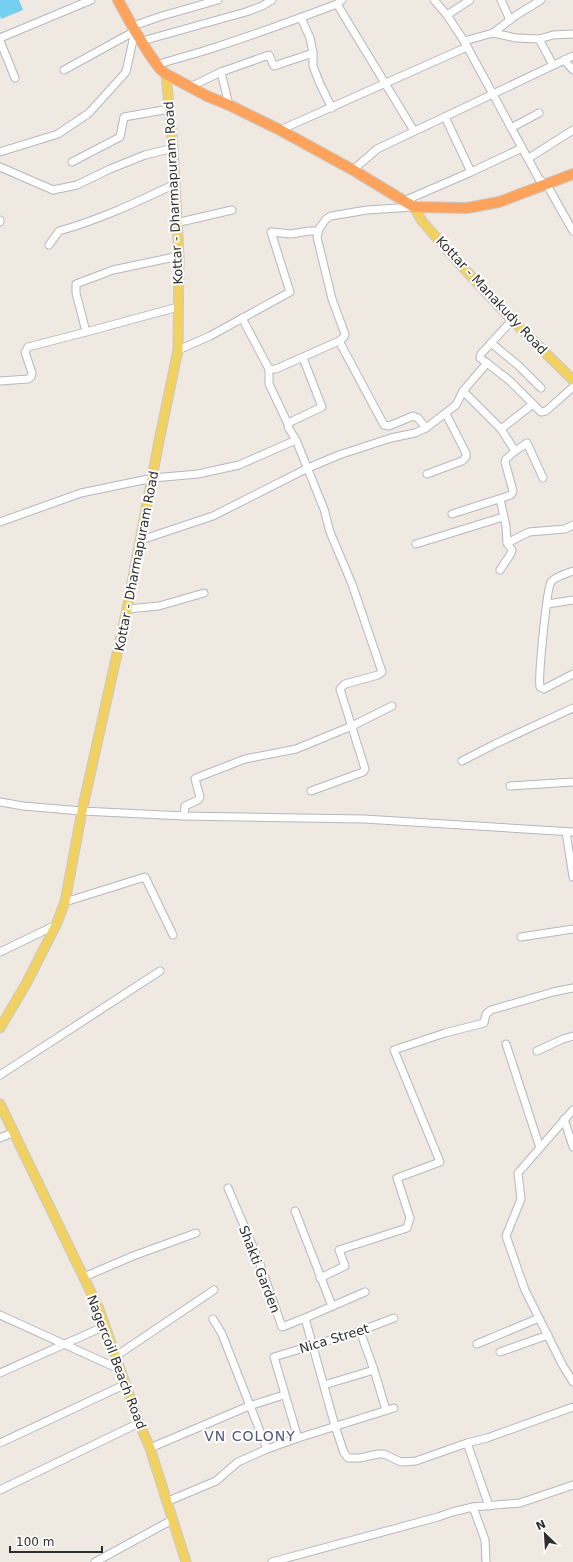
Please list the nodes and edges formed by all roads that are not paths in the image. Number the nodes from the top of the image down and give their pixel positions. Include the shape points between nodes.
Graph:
1 (91, 0) edge
2 (118, 0) edge
3 (218, 0) edge
4 (272, 0) edge
5 (434, 0) edge
6 (470, 0) edge
7 (501, 0) edge
8 (541, 0) edge
9 (339, 2) edge
10 (447, 15) junction
11 (301, 18) junction
12 (510, 20) junction
13 (134, 29) junction
14 (493, 32) junction
15 (573, 34) edge
16 (0, 38) edge
17 (539, 39) junction
18 (0, 41) edge
19 (142, 41) junction
20 (465, 44) junction
21 (313, 53) junction
22 (573, 56) edge
23 (564, 60) junction
24 (157, 65) junction
25 (553, 65) junction
26 (64, 70) dead end
27 (573, 70) edge
28 (221, 72) junction
29 (166, 74) junction
30 (15, 78) dead end
31 (384, 84) junction
32 (190, 87) junction
33 (492, 95) junction
34 (229, 105) junction
35 (332, 108) junction
36 (169, 109) junction
37 (539, 113) dead end
38 (445, 117) junction
39 (511, 128) junction
40 (280, 130) junction
41 (573, 130) edge
42 (414, 131) junction
43 (173, 148) junction
44 (522, 148) junction
45 (0, 152) edge
46 (529, 158) junction
47 (72, 162) dead end
48 (0, 167) edge
49 (353, 170) junction
50 (471, 172) junction
51 (573, 174) edge
52 (175, 184) junction
53 (547, 185) junction
54 (404, 201) junction
55 (414, 207) junction
56 (232, 210) dead end
57 (176, 223) junction
58 (318, 231) junction
59 (573, 231) edge
60 (49, 245) dead end
61 (179, 256) junction
62 (178, 307) junction
63 (242, 318) junction
64 (512, 320) junction
65 (86, 332) junction
66 (339, 341) junction
67 (491, 343) junction
68 (178, 350) junction
69 (303, 358) junction
70 (487, 363) junction
71 (270, 369) junction
72 (573, 380) edge
73 (0, 381) edge
74 (573, 387) edge
75 (541, 388) dead end
76 (463, 391) junction
77 (533, 404) junction
78 (446, 414) junction
79 (288, 424) junction
80 (426, 428) junction
81 (500, 429) junction
82 (296, 440) junction
83 (515, 451) junction
84 (308, 468) junction
85 (427, 474) dead end
86 (153, 478) junction
87 (542, 478) dead end
88 (500, 499) junction
89 (452, 514) dead end
90 (503, 516) junction
91 (0, 522) edge
92 (573, 525) edge
93 (141, 540) junction
94 (507, 543) junction
95 (416, 544) dead end
96 (500, 570) dead end
97 (573, 571) edge
98 (204, 593) dead end
99 (573, 600) edge
100 (548, 604) junction
101 (127, 609) junction
102 (573, 674) edge
103 (392, 706) dead end
104 (573, 708) edge
105 (352, 726) junction
106 (462, 761) dead end
107 (573, 782) edge
108 (510, 786) dead end
109 (310, 791) dead end
110 (1, 803) edge
111 (82, 811) junction
112 (184, 816) junction
113 (569, 832) edge
114 (573, 877) edge
115 (65, 902) junction
116 (56, 925) junction
117 (573, 929) edge
118 (173, 935) dead end
119 (521, 938) dead end
120 (0, 952) edge
121 (160, 971) dead end
122 (573, 988) edge
123 (0, 1028) edge
124 (573, 1036) edge
125 (506, 1044) dead end
126 (537, 1051) dead end
127 (0, 1075) edge
128 (0, 1104) edge
129 (573, 1110) edge
130 (564, 1119) junction
131 (14, 1132) junction
132 (0, 1138) edge
133 (573, 1147) edge
134 (540, 1148) junction
135 (228, 1188) dead end
136 (295, 1211) dead end
137 (196, 1233) dead end
138 (84, 1277) junction
139 (320, 1278) junction
140 (214, 1290) dead end
141 (365, 1292) dead end
142 (332, 1306) junction
143 (0, 1315) edge
144 (305, 1318) junction
145 (394, 1318) dead end
146 (539, 1318) junction
147 (213, 1319) dead end
148 (105, 1326) junction
149 (360, 1331) junction
150 (548, 1335) junction
151 (65, 1344) junction
152 (477, 1344) dead end
153 (314, 1345) junction
154 (500, 1352) dead end
155 (116, 1356) junction
156 (121, 1370) junction
157 (374, 1370) junction
158 (0, 1373) edge
159 (573, 1382) edge
160 (126, 1384) junction
161 (324, 1385) junction
162 (284, 1394) junction
163 (249, 1406) junction
164 (573, 1407) edge
165 (394, 1408) dead end
166 (386, 1410) junction
167 (139, 1423) junction
168 (335, 1426) junction
169 (298, 1438) junction
170 (0, 1443) edge
171 (467, 1443) junction
172 (150, 1448) junction
173 (267, 1449) junction
174 (573, 1485) edge
175 (0, 1490) edge
176 (166, 1502) junction
177 (489, 1506) junction
178 (473, 1507) junction
179 (172, 1520) junction
180 (95, 1562) edge
181 (186, 1562) edge
182 (272, 1562) edge
183 (486, 1562) edge

1 - 16 street
2 - 13 highway
3 - 13 street via 162,16
4 - 19 street via 246,12
5 - 10 street
6 - 10 street
7 - 12 street
8 - 12 street
9 - 11 street
9 - 31 street via 361,45 377,67
10 - 20 street
11 - 21 street via 310,38
11 - 24 street
12 - 14 street
13 - 19 highway
13 - 26 street
13 - 45 street via 126,72 89,113 58,134
14 - 17 street via 516,38
14 - 20 street
15 - 17 street
17 - 25 street
18 - 30 street
19 - 24 highway
20 - 31 street
20 - 33 street
21 - 28 street via 274,66 270,55
21 - 35 street via 313,66
22 - 23 street
23 - 25 street
23 - 27 street
24 - 29 highway
25 - 33 street
28 - 32 street
28 - 34 street
29 - 32 highway
29 - 36 main road, Kottar - Dharmapuram Road
31 - 35 street
31 - 42 street
32 - 34 highway
33 - 38 street
33 - 39 street
34 - 40 highway
35 - 40 street
36 - 43 main road, Kottar - Dharmapuram Road
36 - 47 street via 124,117 120,137
37 - 39 street
38 - 42 street
38 - 50 street
39 - 44 street
40 - 49 highway
41 - 46 street
42 - 49 street via 378,149
43 - 48 street via 131,161 77,184 53,190
43 - 52 main road, Kottar - Dharmapuram Road
44 - 46 street
44 - 50 street
46 - 53 street via 539,178
49 - 54 highway
50 - 54 street
51 - 53 highway
52 - 57 main road, Kottar - Dharmapuram Road
52 - 60 street via 86,224 59,231
53 - 55 highway via 499,202 467,208
53 - 59 street
54 - 55 highway
55 - 58 street via 333,215 326,218
55 - 64 main road, Kottar - Manakudy Road via 422,221
56 - 57 street
57 - 61 main road, Kottar - Dharmapuram Road
58 - 63 street via 291,234 271,232 290,292
58 - 66 street via 317,237 332,298 345,334
61 - 62 main road, Kottar - Dharmapuram Road
61 - 65 street via 113,270 76,284
62 - 65 street
62 - 68 main road, Kottar - Dharmapuram Road
63 - 68 street
63 - 71 street
64 - 67 street
64 - 72 main road, Kottar - Manakudy Road
65 - 73 street via 27,347 25,352 32,377
66 - 69 street
66 - 80 street via 384,425 389,426 413,416
67 - 70 street via 480,355 481,360
67 - 75 street
68 - 86 main road, Kottar - Dharmapuram Road
69 - 71 street
69 - 79 street via 322,407
70 - 76 street
70 - 77 street
71 - 79 street via 269,384
74 - 77 street via 546,411 541,412
76 - 78 street via 456,405
76 - 81 street
77 - 81 street
78 - 80 street
78 - 85 street via 466,457
79 - 82 street
80 - 84 street via 347,452
81 - 83 street
82 - 84 street
82 - 86 street via 239,465 198,474
83 - 87 street via 527,443
83 - 88 street via 505,462 512,494
84 - 93 street via 213,516
84 - 105 street via 382,672 345,684 341,688
86 - 91 street via 81,493
86 - 93 main road, Kottar - Dharmapuram Road
88 - 89 street
88 - 90 street
90 - 94 street
90 - 95 street
92 - 94 street via 565,529 529,532
93 - 101 main road, Kottar - Dharmapuram Road
94 - 96 street via 512,550
97 - 100 street via 551,582
98 - 101 street via 159,606
99 - 100 street
100 - 102 street via 540,655 540,687 544,689
101 - 111 main road, Kottar - Dharmapuram Road
103 - 105 street
104 - 106 street
105 - 109 street via 365,769 363,772
105 - 112 street via 296,749 245,759 196,778 194,782 200,798 186,806
107 - 108 street
110 - 111 street
111 - 112 street
111 - 115 main road, Kottar - Dharmapuram Road
112 - 113 street via 364,819
113 - 114 street
115 - 116 main road, Kottar - Dharmapuram Road
115 - 118 street via 145,877
116 - 120 street
116 - 123 main road, Kottar - Dharmapuram Road
117 - 119 street
121 - 127 street
122 - 139 street via 490,1010 484,1023 394,1050 440,1162 397,1178 410,1218 407,1228 339,1250 345,1266
124 - 126 street
125 - 134 street
128 - 131 main road, Nagercoil Beach Road
129 - 130 street
130 - 133 street
130 - 134 street
131 - 132 street
131 - 138 main road, Nagercoil Beach Road
134 - 146 street via 518,1174 521,1199 506,1236
135 - 144 street, Shakti Garden via 259,1261 282,1327
136 - 139 street
137 - 138 street
138 - 148 main road, Nagercoil Beach Road
139 - 142 street
140 - 155 street
141 - 142 street
142 - 144 street
143 - 151 street
144 - 153 street
145 - 149 street, Nica Street
146 - 150 street
146 - 152 street
147 - 163 street via 222,1334
148 - 151 street
148 - 155 main road, Nagercoil Beach Road
149 - 153 street, Nica Street
149 - 157 street
150 - 154 street
150 - 159 street
151 - 156 street
151 - 158 street
153 - 161 street
153 - 162 street, Nica Street via 274,1357
155 - 156 main road, Nagercoil Beach Road
156 - 160 main road, Nagercoil Beach Road
157 - 161 street
157 - 166 street
160 - 167 main road, Nagercoil Beach Road
160 - 170 street
161 - 168 street
162 - 163 street
162 - 169 street
163 - 172 street
163 - 173 street
164 - 171 street
165 - 166 street
166 - 168 street
167 - 172 main road, Nagercoil Beach Road
167 - 175 street
168 - 169 street
168 - 171 street via 344,1453 352,1459 384,1454 406,1462
169 - 173 street
171 - 177 street
172 - 176 main road, Nagercoil Beach Road
173 - 176 street via 238,1462 216,1481
174 - 177 street via 520,1502
176 - 179 main road, Nagercoil Beach Road
177 - 178 street
178 - 182 street
178 - 183 street via 485,1540
179 - 180 street
179 - 181 main road, Nagercoil Beach Road

